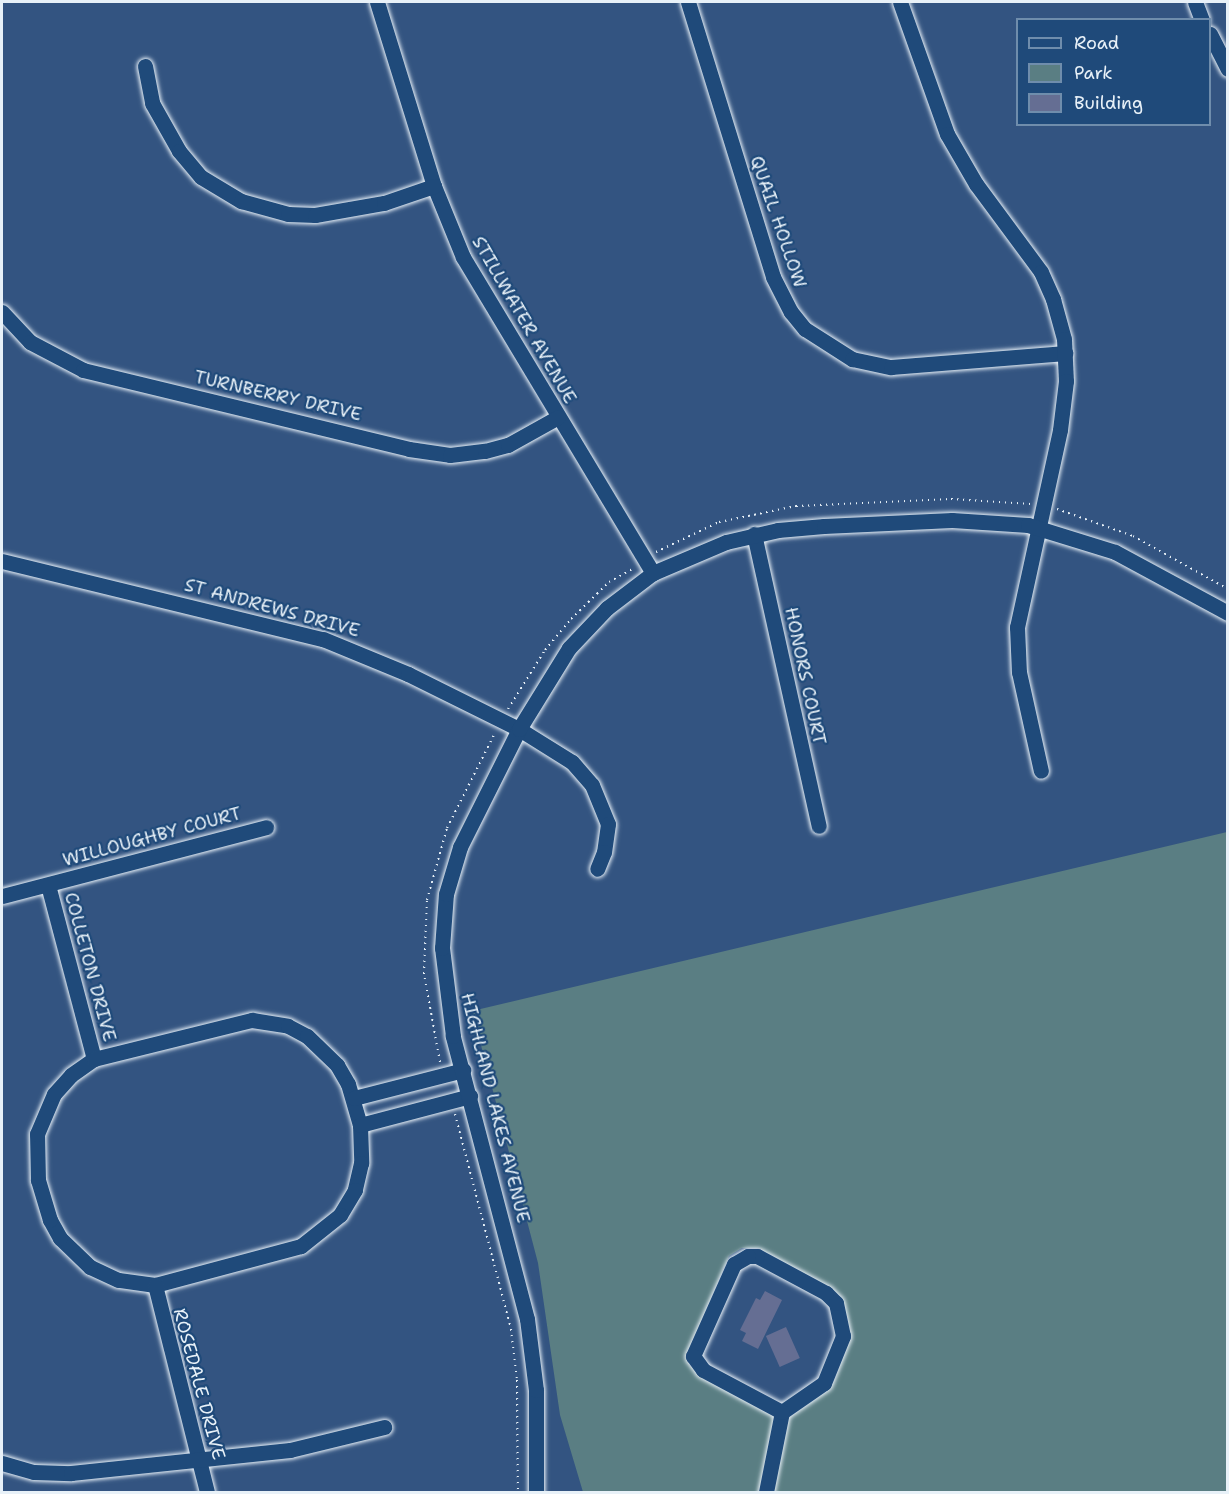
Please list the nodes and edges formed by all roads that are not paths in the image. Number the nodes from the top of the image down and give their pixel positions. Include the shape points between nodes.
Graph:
1 (377, 2) edge
2 (688, 2) edge
3 (900, 2) edge
4 (1195, 2) edge
5 (1201, 18) edge
6 (1211, 38) edge
7 (145, 66) dead end
8 (1227, 69) edge
9 (434, 186) junction
10 (2, 312) edge
11 (1065, 354) junction
12 (558, 417) junction
13 (1038, 527) junction
14 (754, 534) junction
15 (2, 561) edge
16 (653, 573) junction
17 (1227, 613) edge
18 (519, 729) junction
19 (1041, 771) dead end
20 (819, 826) dead end
21 (266, 827) dead end
22 (597, 869) dead end
23 (48, 885) junction
24 (2, 896) edge
25 (94, 1059) junction
26 (463, 1070) junction
27 (470, 1096) junction
28 (354, 1098) junction
29 (360, 1125) junction
30 (155, 1285) junction
31 (782, 1412) junction
32 (384, 1428) dead end
33 (198, 1458) junction
34 (2, 1463) edge
35 (207, 1492) edge
36 (536, 1492) edge
37 (766, 1492) edge

1 - 9 street, STILLWATER AVENUE
2 - 11 street, QUAIL HOLLOW via 772,277 805,329 852,359 891,367
3 - 11 street via 946,134 976,184 1041,272 1061,325
4 - 5 street
6 - 8 street
7 - 9 street via 152,103 179,150 201,177 241,201 288,214 315,216 384,203
9 - 12 street, STILLWATER AVENUE via 463,257
10 - 12 street, TURNBERRY DRIVE via 30,342 83,370 409,449 450,455 485,451 508,444
11 - 13 street via 1060,430
12 - 16 street, STILLWATER AVENUE
13 - 14 street, HIGHLAND LAKES AVENUE via 952,520 824,526
13 - 17 street, HIGHLAND LAKES AVENUE via 1115,552
13 - 19 street via 1016,650
14 - 16 street, HIGHLAND LAKES AVENUE
14 - 20 street, HONORS COURT
15 - 18 street, ST ANDREWS DRIVE via 324,639 408,674
16 - 18 street, HIGHLAND LAKES AVENUE via 581,634 549,676
18 - 22 street, ST ANDREWS DRIVE via 572,762 596,792 608,824 606,846
18 - 26 street, HIGHLAND LAKES AVENUE via 465,837 446,894 442,966 446,1001
21 - 23 street, WILLOUGHBY COURT
23 - 24 street, WILLOUGHBY COURT
23 - 25 street, COLLETON DRIVE
25 - 28 street via 235,1022 270,1021 297,1031 323,1050 338,1065
25 - 30 street via 71,1075 49,1103 37,1134 38,1179 50,1220 74,1254 118,1280
26 - 27 street, HIGHLAND LAKES AVENUE
26 - 28 street
27 - 29 street
27 - 36 street, HIGHLAND LAKES AVENUE via 527,1319 536,1390
28 - 29 street
29 - 30 street via 358,1181 340,1215 326,1230 281,1253
30 - 33 street, ROSEDALE DRIVE
31 - 31 street via 824,1383 843,1336 842,1319 826,1293 757,1256 748,1256 734,1264 693,1356 703,1370
31 - 37 street
32 - 33 street via 290,1450
33 - 34 street via 58,1474
33 - 35 street, ROSEDALE DRIVE

